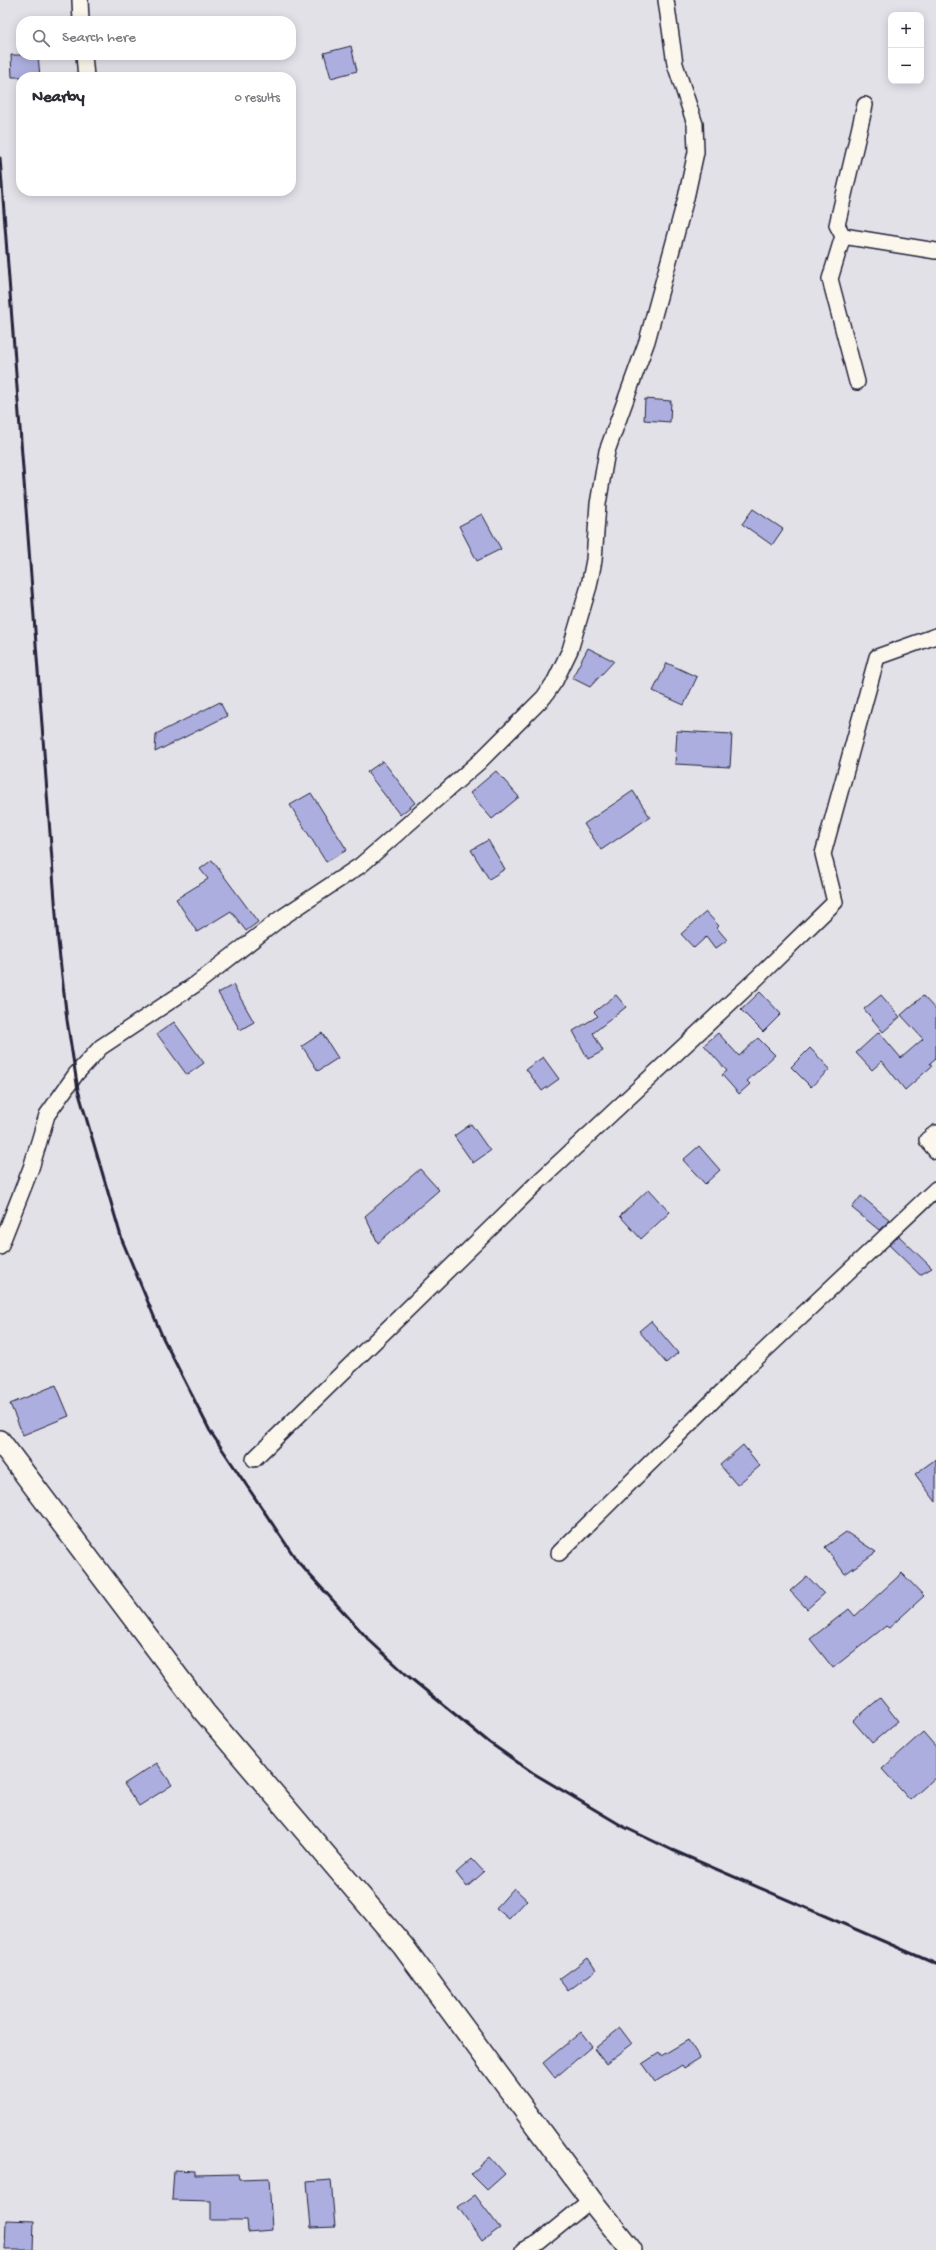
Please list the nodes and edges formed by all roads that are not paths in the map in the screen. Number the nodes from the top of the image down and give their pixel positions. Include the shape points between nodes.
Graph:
1 (80, 0) edge
2 (666, 0) edge
3 (82, 16) edge
4 (84, 60) edge
5 (86, 72) edge
6 (865, 105) dead end
7 (843, 236) junction
8 (936, 251) edge
9 (858, 382) dead end
10 (936, 636) edge
11 (936, 1132) edge
12 (936, 1151) edge
13 (936, 1189) edge
14 (0, 1247) edge
15 (0, 1441) edge
16 (254, 1459) dead end
17 (559, 1553) dead end
18 (592, 2200) junction
19 (523, 2250) edge
20 (631, 2250) edge

1 - 3 street
2 - 14 street via 675,64 695,124 696,152 648,341 607,451 598,504 590,586 570,650 555,681 544,698 479,762 361,865 281,918 196,984 101,1047 76,1074 47,1115 31,1168
4 - 5 street
6 - 7 street via 837,225
7 - 8 street
7 - 9 street via 830,279
10 - 16 street via 877,657 823,854 835,902 535,1185
11 - 12 street via 927,1140
13 - 17 street via 746,1368
15 - 18 main road via 204,1713 403,1946
18 - 19 street via 538,2243
18 - 20 main road

